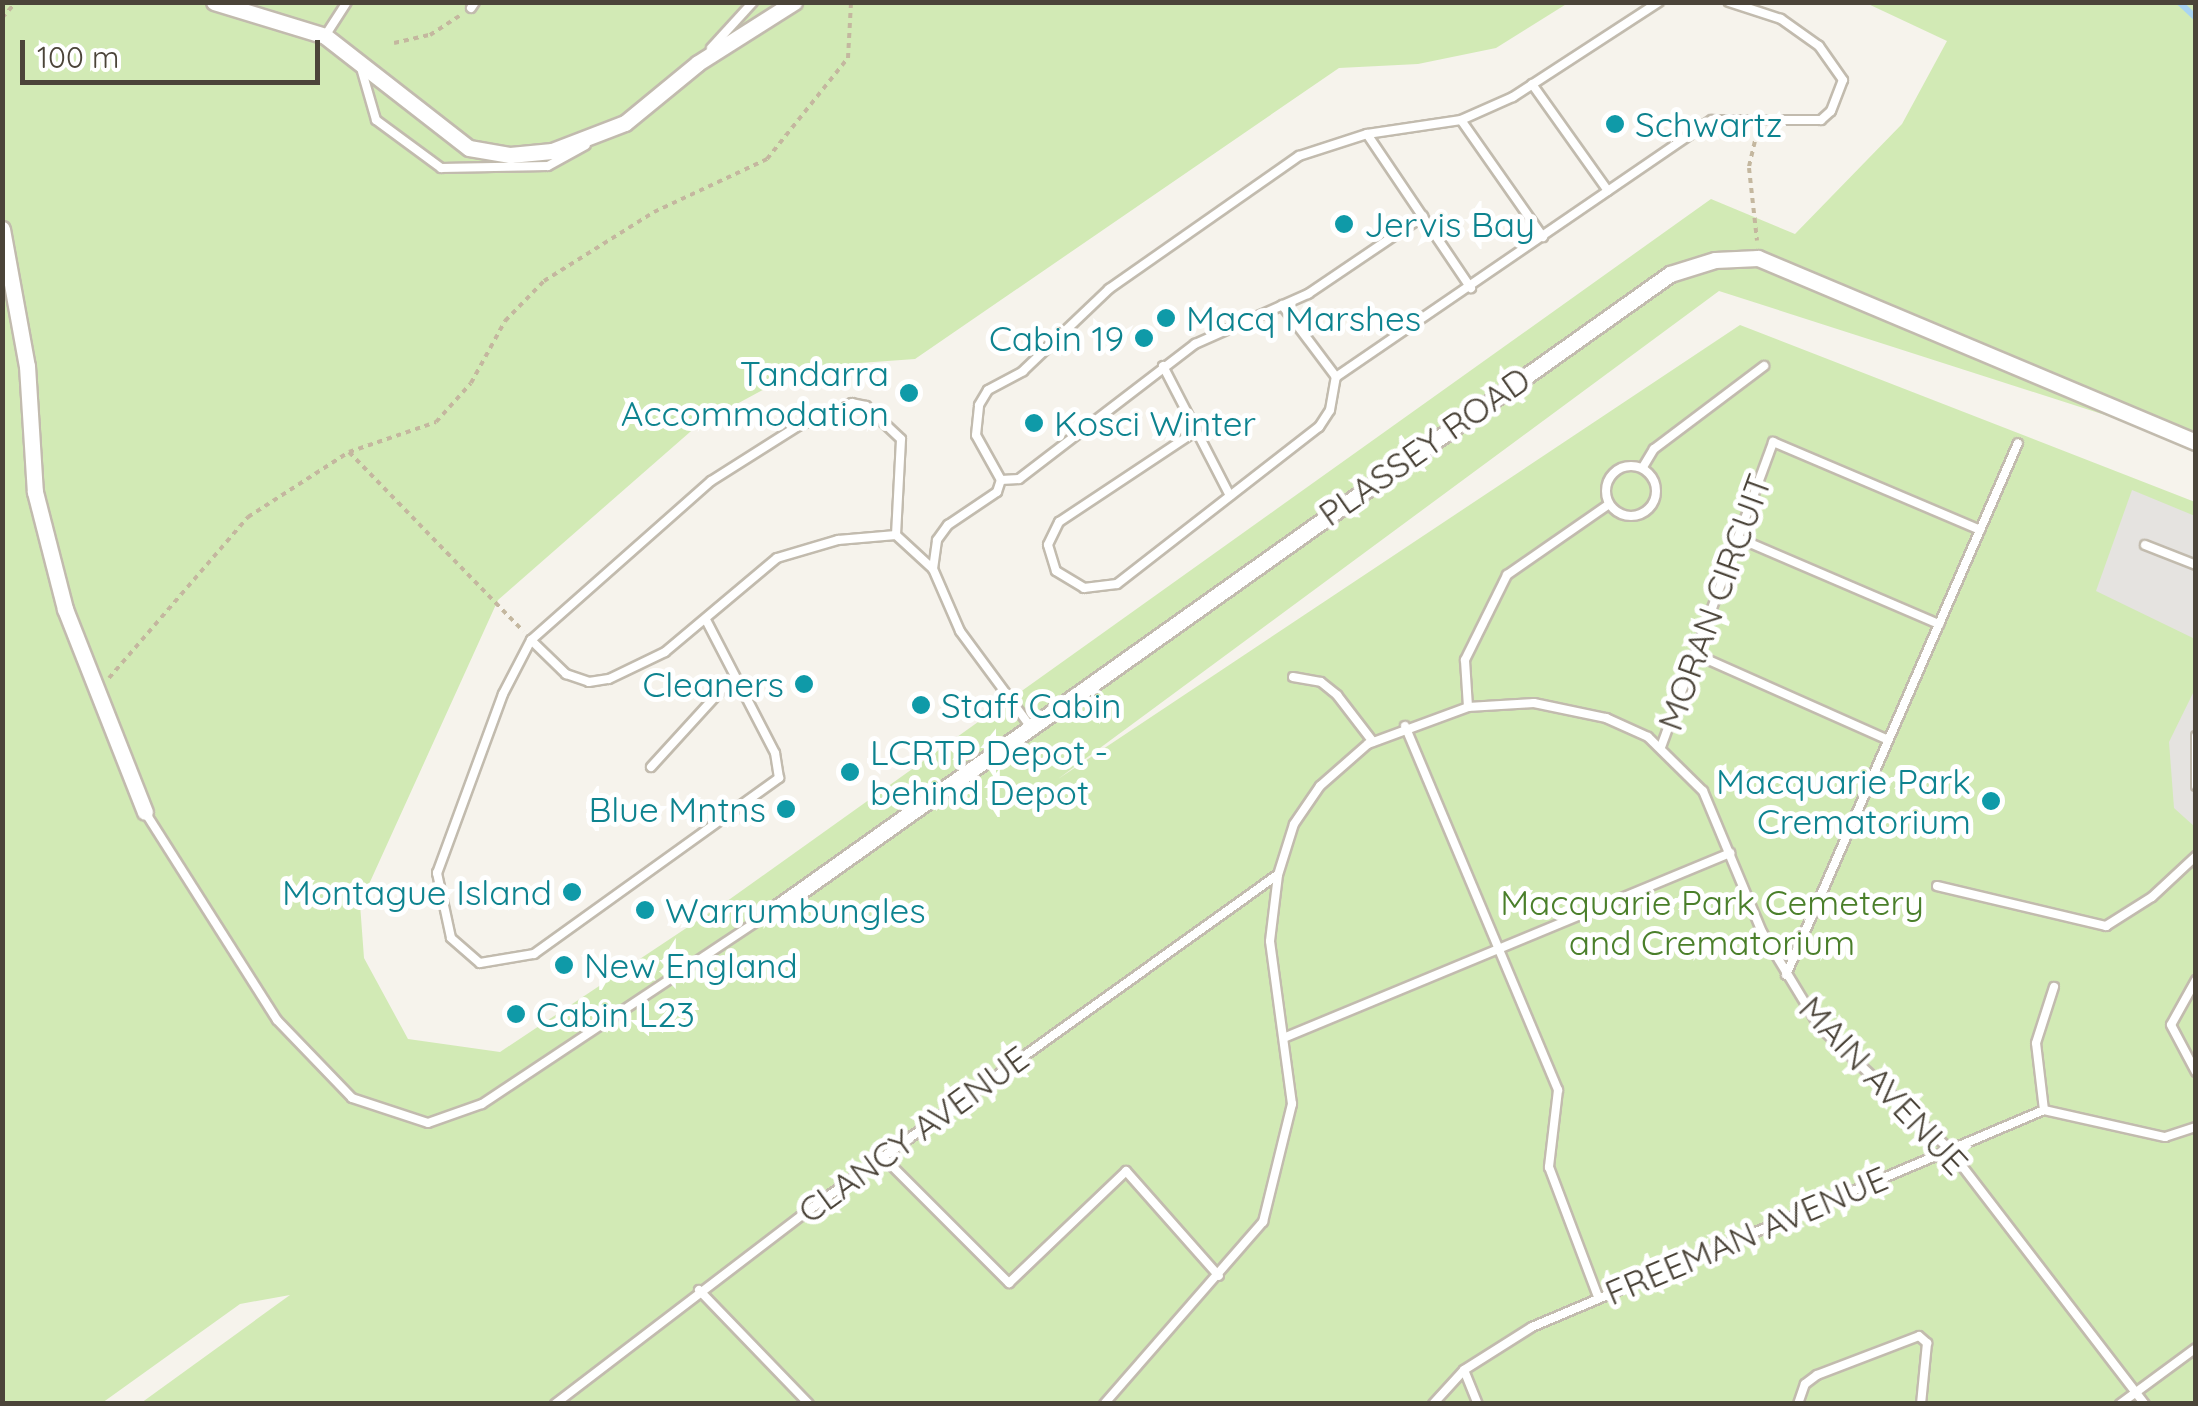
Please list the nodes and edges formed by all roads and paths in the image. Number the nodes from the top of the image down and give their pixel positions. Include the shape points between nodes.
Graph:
1 (16, 2) edge
2 (214, 2) edge
3 (347, 2) edge
4 (752, 2) edge
5 (794, 2) edge
6 (851, 2) edge
7 (1659, 2) edge
8 (1728, 2) edge
9 (473, 6) edge
10 (2, 18) edge
11 (325, 36) junction
12 (394, 43) dead end
13 (698, 63) junction
14 (361, 68) junction
15 (1532, 84) junction
16 (1461, 120) junction
17 (625, 123) junction
18 (1759, 123) junction
19 (1367, 134) junction
20 (1608, 191) junction
21 (1423, 216) junction
22 (2, 229) edge
23 (1544, 238) junction
24 (1757, 242) dead end
25 (1471, 288) junction
26 (1282, 305) junction
27 (1162, 366) junction
28 (1764, 366) dead end
29 (1336, 377) junction
30 (1196, 430) junction
31 (2196, 442) edge
32 (2018, 443) dead end
33 (349, 452) junction
34 (1643, 467) junction
35 (1000, 480) junction
36 (1230, 496) junction
37 (1609, 504) junction
38 (1980, 530) junction
39 (896, 535) junction
40 (1738, 538) junction
41 (2145, 545) dead end
42 (2196, 565) edge
43 (933, 568) junction
44 (706, 620) junction
45 (1939, 624) junction
46 (531, 640) junction
47 (1695, 654) junction
48 (734, 676) junction
49 (1294, 677) dead end
50 (99, 690) junction
51 (1468, 708) junction
52 (1030, 726) junction
53 (1404, 726) junction
54 (2196, 736) edge
55 (1888, 740) junction
56 (1373, 742) junction
57 (1661, 747) junction
58 (651, 767) dead end
59 (2196, 786) edge
60 (145, 812) joint
61 (1730, 853) junction
62 (2196, 856) edge
63 (1278, 875) junction
64 (1937, 886) dead end
65 (778, 907) joint
66 (1498, 948) junction
67 (1786, 975) junction
68 (2196, 980) edge
69 (2054, 986) dead end
70 (1286, 1037) junction
71 (2196, 1072) edge
72 (2044, 1110) junction
73 (2196, 1127) edge
74 (1950, 1149) junction
75 (882, 1156) junction
76 (1218, 1276) junction
77 (699, 1290) junction
78 (1598, 1297) junction
79 (2196, 1348) edge
80 (1464, 1370) junction
81 (2136, 1392) junction
82 (554, 1404) edge
83 (809, 1404) edge
84 (1104, 1404) edge
85 (1433, 1404) edge
86 (1478, 1404) edge
87 (1798, 1404) edge
88 (1921, 1404) edge
89 (2120, 1404) edge
90 (2145, 1404) edge

1 - 10 path
2 - 11 street
3 - 11 lane
4 - 13 lane
5 - 13 street
6 - 33 path via 848,58 767,159 654,212 544,281 505,320 472,384 436,422
7 - 15 lane
8 - 18 lane via 1781,19 1812,39 1843,80 1837,102 1821,120
9 - 12 path via 430,35
11 - 14 street
13 - 17 street
14 - 17 street via 469,148 510,155 552,151
14 - 17 lane via 376,120 441,168 548,166
15 - 16 lane
15 - 20 lane
16 - 19 lane
16 - 23 lane
18 - 20 lane via 1734,116 1712,120
18 - 24 path via 1748,168
19 - 21 lane
19 - 35 lane via 1311,150 1274,170 1096,300 1024,371 988,390 979,404 976,435
20 - 23 lane
21 - 25 lane
21 - 26 lane
22 - 50 street via 27,366 35,492 65,609
23 - 25 lane
25 - 29 lane
26 - 27 lane via 1248,315
26 - 29 lane
27 - 30 lane
27 - 35 lane via 1018,479
28 - 34 lane via 1654,449
29 - 36 lane via 1330,410 1318,427
30 - 36 lane
30 - 36 lane via 1059,522 1048,545 1056,571 1084,588 1117,584
31 - 52 street, PLASSEY ROAD via 1758,258 1716,260 1670,274 1622,305
32 - 38 lane
33 - 46 path
33 - 50 path via 248,516
34 - 37 lane via 1624,465 1610,476
34 - 37 lane via 1654,477 1653,504 1632,516
35 - 43 lane via 997,492 948,525 937,540
37 - 51 lane via 1507,574 1465,660
38 - 40 lane, MORAN CIRCUIT via 1773,442
38 - 45 lane
39 - 43 lane
39 - 44 lane via 838,540 777,558
39 - 46 lane via 901,440 876,414 852,403 798,426 711,481
40 - 45 lane
40 - 47 lane, MORAN CIRCUIT
41 - 42 lane
43 - 52 lane via 960,631
44 - 46 lane via 631,672 589,682 566,674
44 - 48 lane
45 - 55 lane
46 - 48 lane via 503,694 437,873 451,938 480,963 508,964 534,954 779,778 775,752
47 - 55 lane
47 - 57 lane, MORAN CIRCUIT
48 - 58 lane
49 - 56 lane via 1321,682 1338,695
50 - 60 street
51 - 53 lane, MAIN AVENUE
51 - 57 lane, MAIN AVENUE via 1534,704 1606,718
52 - 65 street, PLASSEY ROAD
53 - 56 lane, MAIN AVENUE
53 - 66 lane
54 - 59 lane
55 - 67 lane
56 - 63 lane, MAIN AVENUE via 1320,786 1294,824
57 - 61 lane, MAIN AVENUE via 1703,791
60 - 65 lane, PLASSEY ROAD via 277,1020 352,1098 428,1123 482,1104 716,942
61 - 66 lane
61 - 67 lane, MAIN AVENUE
62 - 64 lane via 2152,897 2106,926
63 - 70 lane, MAIN AVENUE via 1270,941
63 - 75 lane, CLANCY AVENUE
66 - 70 lane
66 - 78 lane via 1558,1090 1562,1105 1549,1167
67 - 74 lane, MAIN AVENUE via 1819,1026
68 - 71 lane via 2171,1025
69 - 72 lane via 2036,1043
70 - 76 lane, MAIN AVENUE via 1292,1104 1278,1174 1263,1222
72 - 73 lane via 2164,1138
72 - 74 lane, FREEMAN AVENUE
74 - 78 lane, FREEMAN AVENUE
74 - 81 lane, MAIN AVENUE
75 - 76 lane via 1009,1282 1126,1170
75 - 77 lane, CLANCY AVENUE
76 - 84 lane, MAIN AVENUE
77 - 82 lane, CLANCY AVENUE
77 - 83 lane
78 - 80 lane, FREEMAN AVENUE
79 - 81 lane
80 - 85 lane, FREEMAN AVENUE
80 - 86 lane
81 - 89 lane
81 - 90 lane, MAIN AVENUE
87 - 88 lane via 1805,1384 1817,1375 1923,1336

